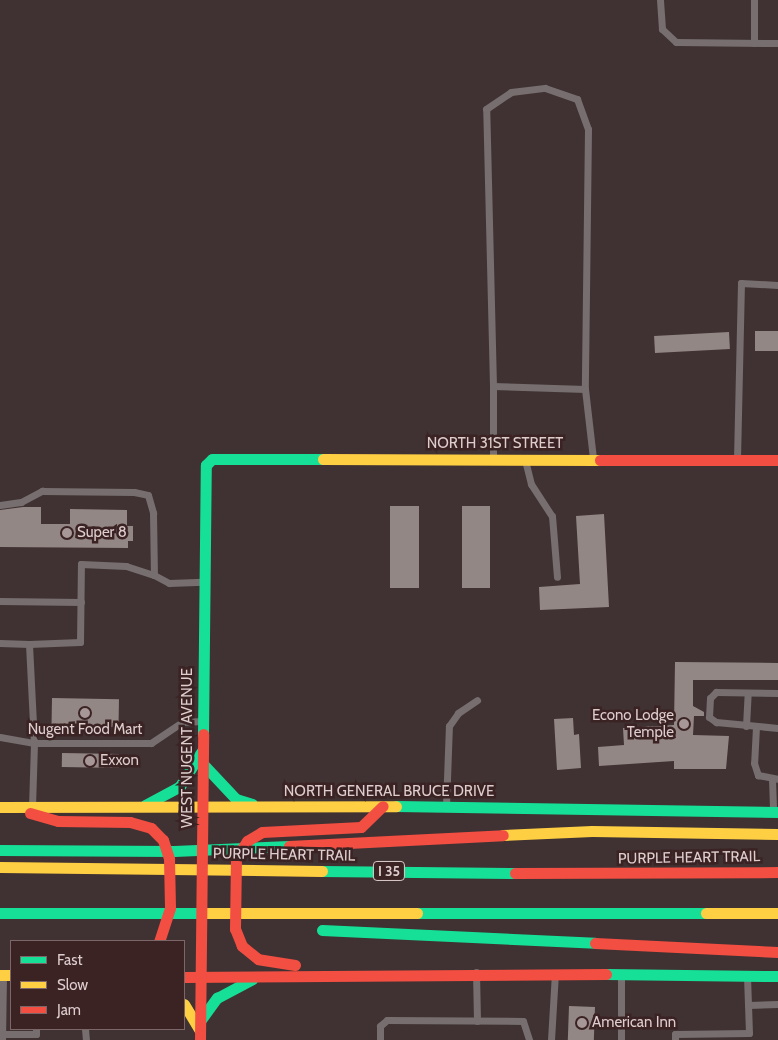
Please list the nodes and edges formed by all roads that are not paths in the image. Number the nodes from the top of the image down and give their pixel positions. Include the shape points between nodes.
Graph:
1 (660, 0) edge
2 (754, 0) edge
3 (754, 43) junction
4 (778, 43) edge
5 (778, 285) edge
6 (493, 386) junction
7 (585, 389) junction
8 (212, 459) joint
9 (493, 459) junction
10 (525, 459) junction
11 (593, 459) junction
12 (737, 460) junction
13 (778, 460) edge
14 (0, 505) edge
15 (154, 575) junction
16 (557, 577) dead end
17 (204, 582) junction
18 (0, 602) edge
19 (81, 602) junction
20 (0, 643) edge
21 (29, 644) junction
22 (748, 693) junction
23 (778, 693) edge
24 (478, 700) dead end
25 (203, 721) junction
26 (746, 726) junction
27 (756, 727) junction
28 (778, 728) edge
29 (0, 738) edge
30 (34, 743) junction
31 (203, 749) junction
32 (202, 764) junction
33 (775, 779) edge
34 (382, 806) junction
35 (13, 807) junction
36 (32, 807) junction
37 (141, 807) junction
38 (203, 807) junction
39 (260, 807) junction
40 (446, 807) junction
41 (0, 808) edge
42 (776, 812) edge
43 (778, 834) edge
44 (0, 850) edge
45 (0, 867) edge
46 (778, 872) edge
47 (778, 913) edge
48 (0, 914) edge
49 (42, 915) junction
50 (259, 926) dead end
51 (308, 929) dead end
52 (159, 940) edge
53 (778, 952) edge
54 (476, 972) junction
55 (555, 973) junction
56 (621, 973) junction
57 (348, 974) junction
58 (5, 975) edge
59 (747, 975) junction
60 (267, 976) junction
61 (778, 976) edge
62 (185, 977) edge
63 (201, 977) junction
64 (778, 1004) edge
65 (185, 1006) edge
66 (748, 1006) junction
67 (476, 1021) junction
68 (200, 1031) edge
69 (36, 1034) edge
70 (2, 1037) edge
71 (380, 1040) edge
72 (529, 1040) edge
73 (551, 1040) edge
74 (621, 1040) edge
75 (675, 1040) edge

1 - 3 lane via 662,29 676,42
2 - 3 lane
3 - 4 lane
5 - 12 lane via 742,283
6 - 7 lane
6 - 7 lane via 486,109 511,92 545,88 577,99 588,129
6 - 9 lane
7 - 11 lane
8 - 9 main road, NORTH 31ST STREET
8 - 17 main road, WEST NUGENT AVENUE via 206,465
9 - 10 main road, NORTH 31ST STREET
10 - 11 main road, NORTH 31ST STREET
10 - 16 lane via 531,484 552,516
11 - 12 main road, NORTH 31ST STREET
12 - 13 main road, NORTH 31ST STREET
14 - 15 lane via 21,502 42,491 148,495 153,513
15 - 17 lane via 169,583
15 - 19 lane via 126,566 81,564
17 - 25 main road, WEST NUGENT AVENUE
18 - 19 lane
19 - 21 lane via 80,642
20 - 21 lane
21 - 30 lane
22 - 23 lane
22 - 26 lane
22 - 26 lane via 716,692 710,698 709,717 716,722
24 - 40 lane via 458,713 449,726
25 - 30 lane via 182,722 151,743
25 - 31 main road, WEST NUGENT AVENUE
26 - 27 lane
27 - 28 lane
27 - 33 lane via 754,763 758,775
29 - 30 lane
30 - 36 lane
31 - 32 main road, WEST NUGENT AVENUE
31 - 37 main road via 180,786
32 - 38 main road, WEST NUGENT AVENUE
32 - 39 main road via 236,799
33 - 42 lane
34 - 39 main road, NORTH GENERAL BRUCE DRIVE
34 - 40 main road, NORTH GENERAL BRUCE DRIVE
34 - 57 main road via 361,827 275,829 247,841 236,858 235,929 242,946 265,961 335,965
35 - 36 main road, NORTH GENERAL BRUCE DRIVE
35 - 41 main road, NORTH GENERAL BRUCE DRIVE
35 - 52 main road via 58,821 130,822 151,828 163,840 169,859 170,908
36 - 37 main road, NORTH GENERAL BRUCE DRIVE
37 - 38 main road, NORTH GENERAL BRUCE DRIVE
38 - 39 main road, NORTH GENERAL BRUCE DRIVE
38 - 63 main road, WEST NUGENT AVENUE
40 - 42 main road, NORTH GENERAL BRUCE DRIVE
43 - 44 main road via 592,831 174,851
45 - 46 main road, PURPLE HEART TRAIL / I 35 via 572,874
47 - 49 main road
48 - 49 main road
49 - 50 main road
51 - 53 main road
54 - 55 main road
54 - 57 main road
54 - 67 lane
55 - 56 main road
55 - 73 lane
56 - 59 main road
56 - 74 lane
57 - 60 main road
58 - 70 lane
59 - 61 main road
59 - 66 lane
60 - 63 main road
60 - 68 main road via 240,983 217,998
62 - 63 main road
63 - 68 main road, WEST NUGENT AVENUE
64 - 66 lane
65 - 68 main road
66 - 75 lane via 749,1033 675,1034
67 - 71 lane via 387,1020 380,1026
67 - 72 lane via 523,1021
69 - 70 lane

